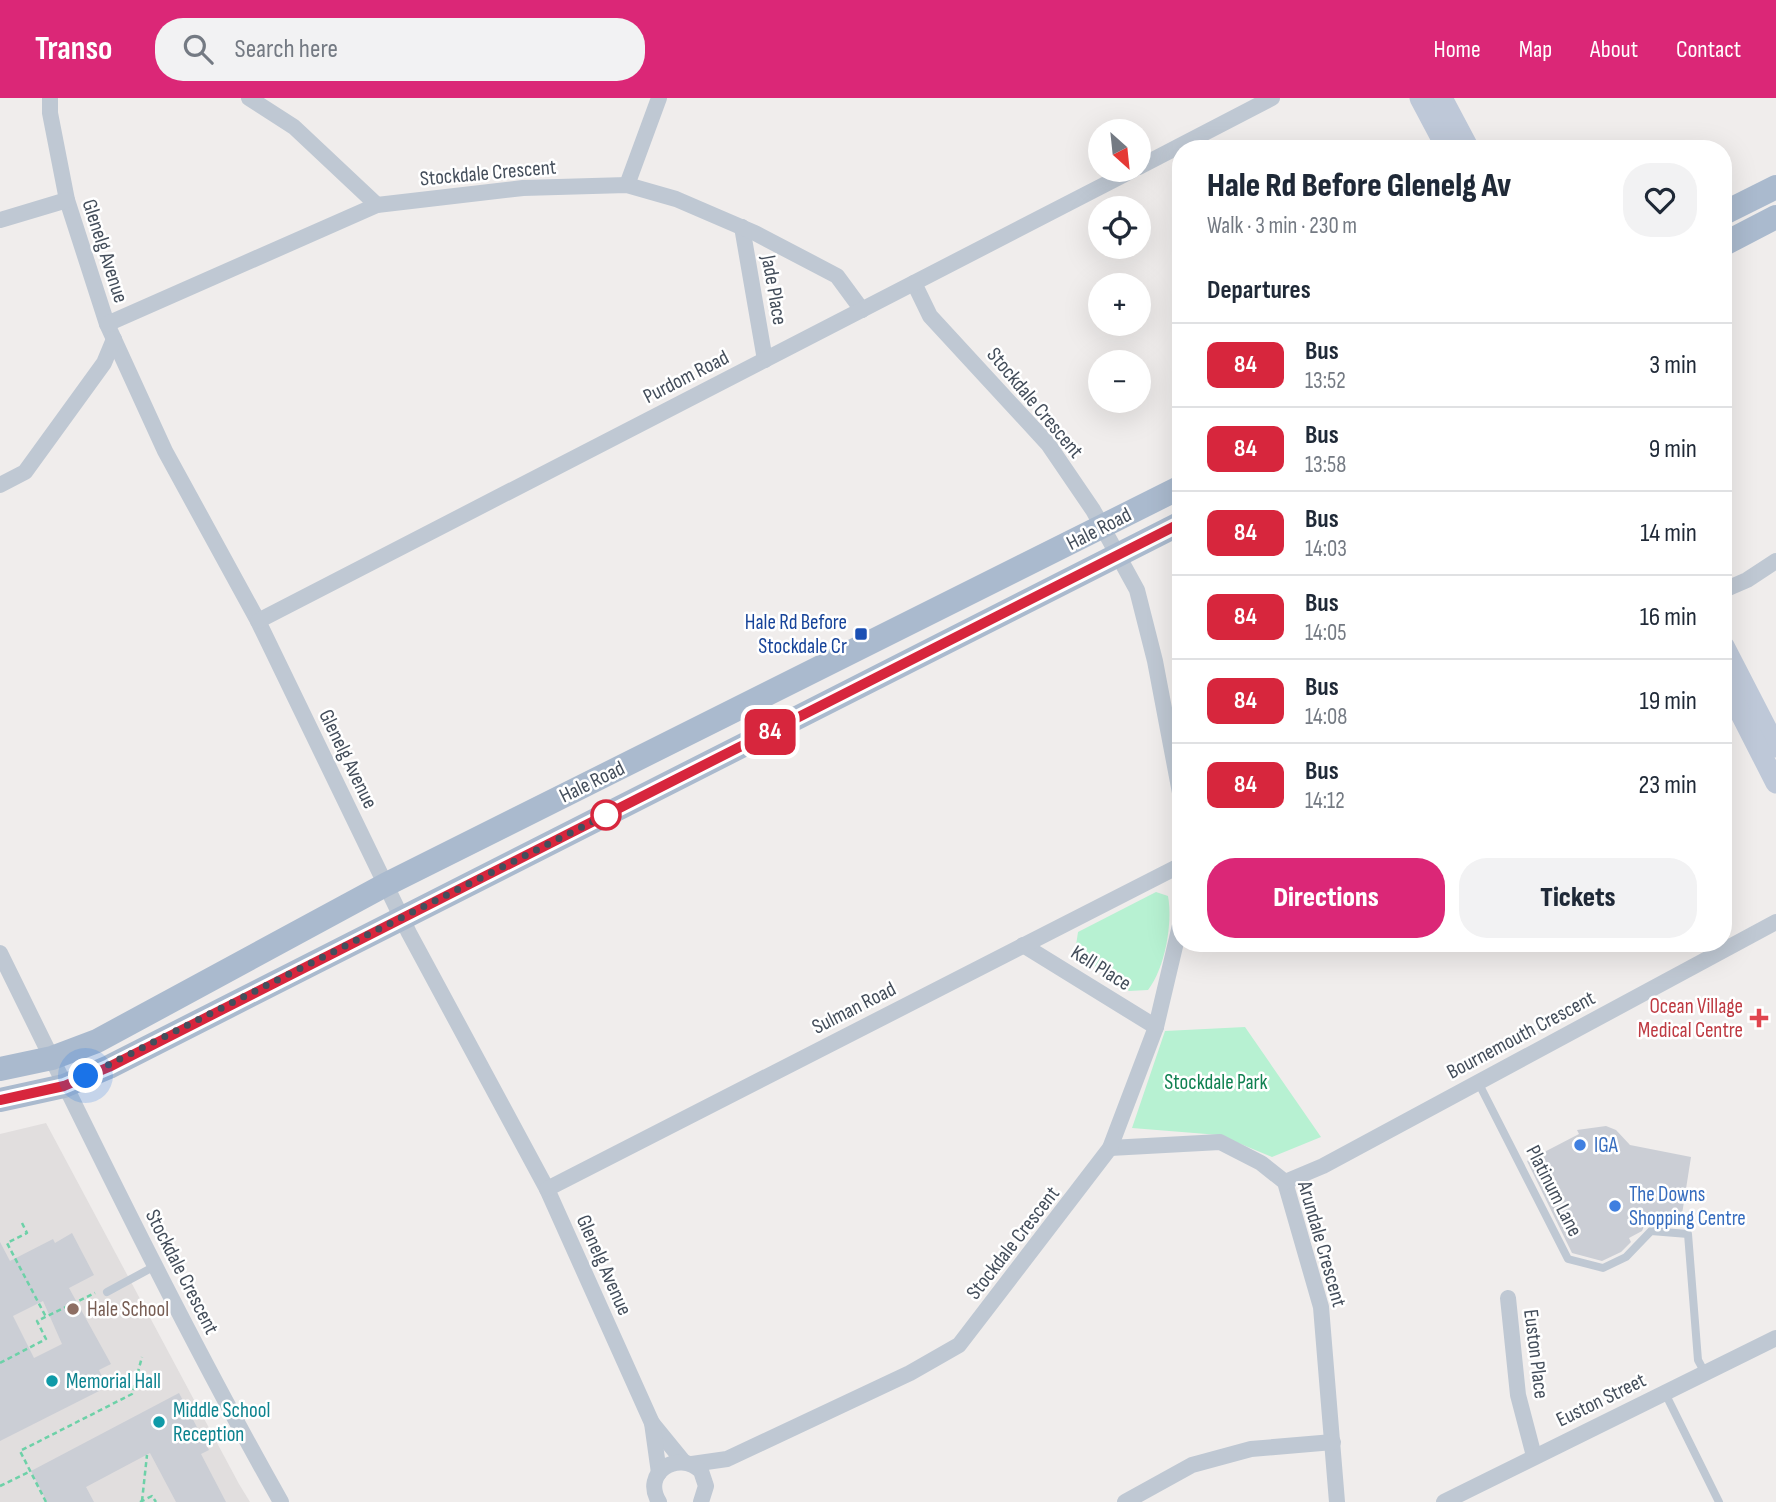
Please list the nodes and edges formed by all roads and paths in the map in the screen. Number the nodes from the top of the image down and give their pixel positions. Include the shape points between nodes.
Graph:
1 (50, 98) edge
2 (249, 98) edge
3 (659, 98) edge
4 (1272, 98) edge
5 (1420, 98) edge
6 (1442, 98) edge
7 (1191, 140) edge
8 (1442, 140) edge
9 (1464, 140) edge
10 (1172, 150) edge
11 (1152, 160) edge
12 (1110, 182) edge
13 (627, 185) junction
14 (1776, 187) edge
15 (67, 200) junction
16 (377, 205) junction
17 (1732, 210) edge
18 (1776, 217) edge
19 (0, 220) edge
20 (742, 227) junction
21 (1732, 241) edge
22 (914, 283) junction
23 (862, 310) junction
24 (110, 331) junction
25 (765, 360) junction
26 (0, 485) edge
27 (1172, 492) edge
28 (1102, 528) junction
29 (1172, 528) edge
30 (1118, 556) junction
31 (1776, 561) edge
32 (1732, 587) edge
33 (258, 621) junction
34 (1732, 662) edge
35 (1732, 697) edge
36 (1776, 747) edge
37 (1172, 751) edge
38 (1776, 783) edge
39 (1172, 870) edge
40 (385, 885) junction
41 (402, 919) junction
42 (1776, 922) edge
43 (1023, 945) junction
44 (1732, 946) edge
45 (1174, 952) edge
46 (1720, 952) edge
47 (0, 953) edge
48 (1156, 1027) junction
49 (52, 1058) junction
50 (0, 1069) edge
51 (1478, 1082) junction
52 (64, 1086) junction
53 (0, 1100) edge
54 (1110, 1149) junction
55 (1285, 1182) junction
56 (547, 1189) junction
57 (22, 1223) dead end
58 (155, 1266) junction
59 (106, 1290) joint
60 (1508, 1298) dead end
61 (46, 1317) junction
62 (1776, 1338) edge
63 (142, 1357) dead end
64 (0, 1363) edge
65 (1705, 1373) junction
66 (1664, 1393) junction
67 (652, 1423) junction
68 (1333, 1442) junction
69 (147, 1455) dead end
70 (1534, 1456) junction
71 (727, 1459) junction
72 (687, 1462) junction
73 (30, 1472) junction
74 (659, 1473) junction
75 (705, 1481) junction
76 (0, 1486) edge
77 (141, 1501) edge
78 (658, 1501) edge
79 (703, 1501) edge
80 (46, 1502) edge
81 (156, 1502) edge
82 (281, 1502) edge
83 (1125, 1502) edge
84 (1337, 1502) edge
85 (1444, 1502) edge
86 (1719, 1502) edge

1 - 15 street, Glenelg Avenue
2 - 16 street via 294,127
3 - 13 street
4 - 7 street
5 - 8 main road
6 - 9 main road
10 - 11 street
12 - 22 street, Purdom Road
13 - 16 street, Stockdale Crescent via 523,188
13 - 20 street, Stockdale Crescent via 676,199
14 - 17 main road
15 - 19 street
15 - 24 street, Glenelg Avenue
16 - 24 street, Stockdale Crescent
18 - 21 main road
20 - 23 street, Stockdale Crescent via 837,276
20 - 25 street, Jade Place
22 - 23 street, Purdom Road
22 - 28 street, Stockdale Crescent via 930,316 1048,444
23 - 25 street, Purdom Road
24 - 26 street via 104,363 24,472
24 - 33 street, Glenelg Avenue via 165,452
25 - 33 street, Purdom Road
27 - 28 main road, Hale Road
28 - 30 street, Stockdale Crescent
28 - 40 main road, Hale Road
29 - 30 main road, Hale Road
30 - 37 street, Stockdale Crescent via 1137,590
30 - 41 main road, Hale Road
31 - 32 street
33 - 40 street, Glenelg Avenue
34 - 36 main road
35 - 38 main road
39 - 43 street, Sulman Road
40 - 41 street, Glenelg Avenue
40 - 49 main road, Hale Road via 97,1041
41 - 52 main road, Hale Road
41 - 56 street, Glenelg Avenue
42 - 44 street, Bournemouth Crescent
43 - 48 street, Kell Place
43 - 56 street, Sulman Road
45 - 48 street, Stockdale Crescent
46 - 51 street, Bournemouth Crescent
47 - 49 street, Stockdale Crescent
48 - 54 street, Stockdale Crescent
49 - 50 main road, Hale Road
49 - 52 street, Stockdale Crescent
51 - 55 street, Bournemouth Crescent
51 - 65 lane, Platinum Lane via 1568,1259 1603,1268 1626,1256 1651,1231 1688,1234 1698,1360
52 - 53 main road, Hale Road
52 - 58 street, Stockdale Crescent
54 - 55 street, Arundale Crescent via 1220,1142 1261,1163
54 - 71 street, Stockdale Crescent via 960,1345
55 - 68 street, Arundale Crescent via 1321,1307
56 - 67 street, Glenelg Avenue
57 - 61 path via 27,1233 7,1243
58 - 59 lane
58 - 82 street, Stockdale Crescent
59 - 61 path
60 - 70 street, Euston Place via 1518,1395
61 - 64 path via 37,1321 46,1339
62 - 65 street, Euston Street
63 - 73 path via 132,1394 20,1451
65 - 66 street, Euston Street
66 - 70 street, Euston Street
66 - 86 lane
67 - 72 street, Glenelg Avenue
67 - 74 street, Glenelg Avenue
68 - 83 street via 1251,1449 1192,1465
68 - 84 street, Arundale Crescent
69 - 77 path
70 - 85 street, Euston Street
71 - 72 street, Stockdale Crescent
71 - 75 street, Stockdale Crescent
72 - 74 street via 671,1462
72 - 75 street, Glenelg Avenue via 701,1471
73 - 76 path
73 - 80 path
74 - 78 street, Glenelg Avenue via 654,1488
75 - 79 street
77 - 81 path via 152,1496

